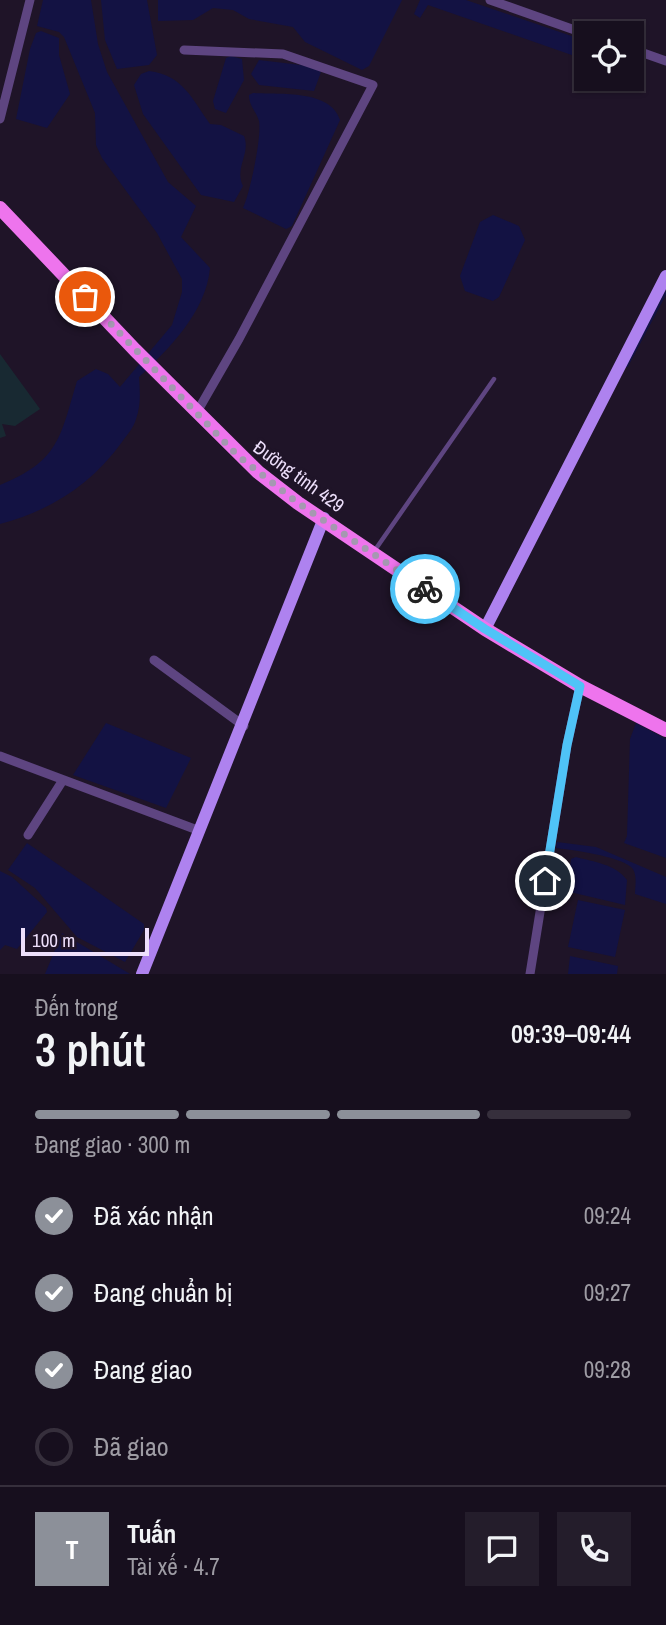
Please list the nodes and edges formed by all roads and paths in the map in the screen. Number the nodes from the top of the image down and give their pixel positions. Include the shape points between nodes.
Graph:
1 (30, 0) edge
2 (490, 0) edge
3 (574, 30) edge
4 (184, 50) dead end
5 (644, 54) edge
6 (666, 61) edge
7 (0, 119) edge
8 (0, 208) edge
9 (666, 276) edge
10 (494, 379) dead end
11 (197, 412) junction
12 (324, 519) junction
13 (373, 554) junction
14 (485, 629) junction
15 (154, 660) dead end
16 (580, 686) junction
17 (244, 726) junction
18 (666, 730) edge
19 (0, 756) edge
20 (63, 780) junction
21 (200, 831) junction
22 (28, 835) dead end
23 (142, 974) edge
24 (530, 974) edge

1 - 7 street
2 - 3 street
4 - 11 street via 282,54 373,85
5 - 6 street
8 - 11 main road, Đường tỉnh 429
9 - 14 street
10 - 13 lane
11 - 12 main road, Đường tỉnh 429 via 247,464
12 - 13 main road, Đường tỉnh 429
12 - 17 street
13 - 14 main road, Đường tỉnh 429
14 - 16 main road, Đường tỉnh 429
15 - 17 street
16 - 18 main road, Đường tỉnh 429
16 - 24 street
17 - 21 street
19 - 20 street
20 - 21 street
20 - 22 street
21 - 23 street

